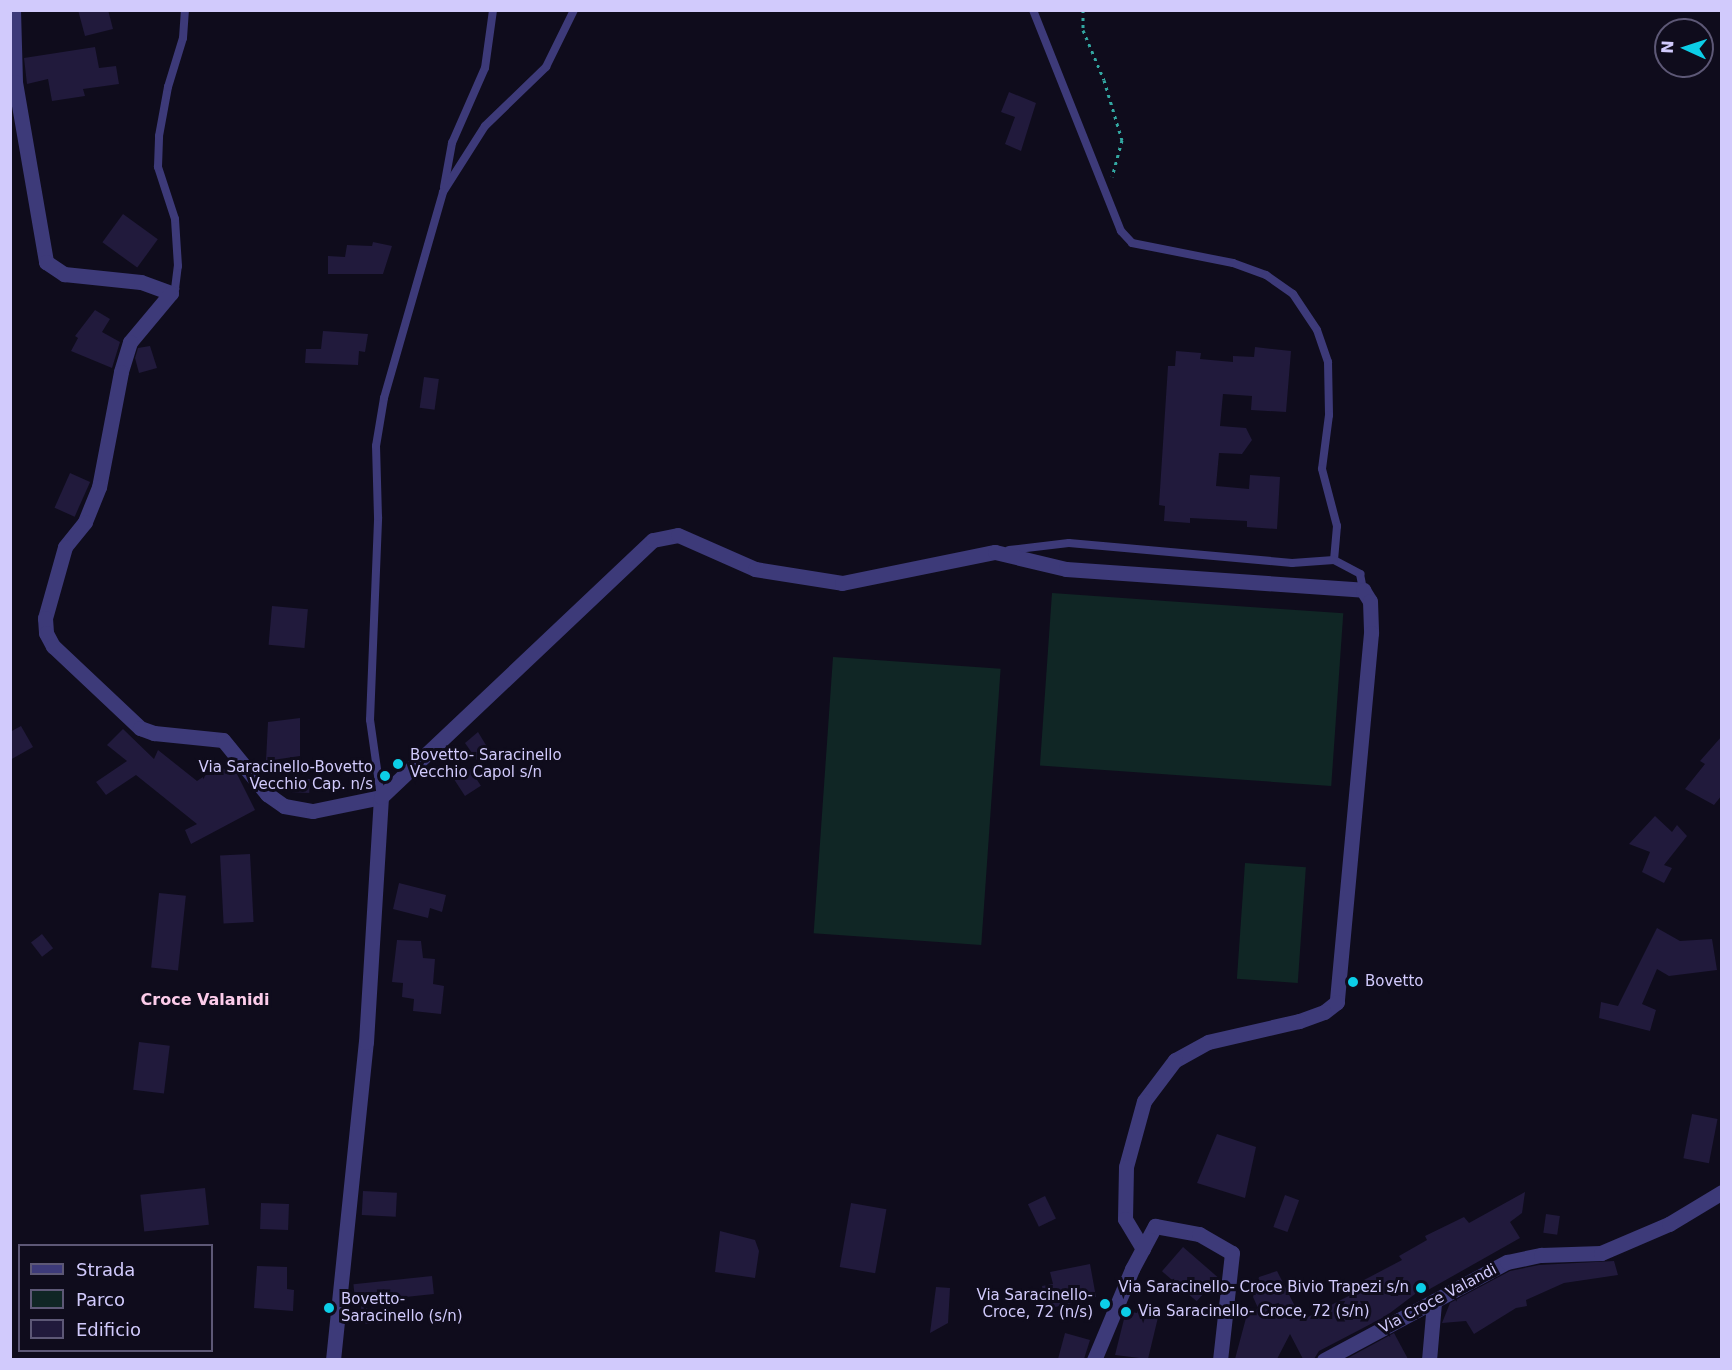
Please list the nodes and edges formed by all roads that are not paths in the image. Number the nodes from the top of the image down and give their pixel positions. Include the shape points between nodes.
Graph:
1 (13, 10) edge
2 (185, 10) edge
3 (493, 10) edge
4 (574, 10) edge
5 (1033, 10) edge
6 (443, 192) junction
7 (171, 293) junction
8 (995, 552) junction
9 (1334, 560) junction
10 (1363, 590) junction
11 (381, 797) junction
12 (1722, 1192) edge
13 (1143, 1249) junction
14 (1434, 1303) junction
15 (333, 1359) edge
16 (1094, 1359) edge
17 (1220, 1359) edge
18 (1324, 1359) edge
19 (1429, 1359) edge

1 - 7 street via 15,82 46,262 64,274 141,282
2 - 7 lane via 183,38 168,87 158,167 175,219 178,266
3 - 6 lane via 485,68 452,143
4 - 6 lane via 546,66 485,126
5 - 9 lane via 1121,231 1132,243 1233,263 1266,275 1293,294 1317,330 1328,362 1329,415 1322,469 1337,526
6 - 11 lane via 384,398 376,446 378,517 370,720
7 - 11 street via 130,342 99,487 85,522 65,547 45,618 46,633 53,646 140,728 223,740 267,794 284,806 313,811
8 - 9 lane via 1069,543 1292,563
8 - 10 street via 1066,569
8 - 11 street via 842,583 755,569 678,535 652,540
9 - 10 lane via 1360,574
10 - 13 street via 1370,601 1371,633 1337,1002 1324,1012 1299,1021 1208,1042 1175,1060 1144,1101 1126,1167 1125,1219
11 - 15 street via 366,1042
12 - 14 street, Via Croce Valandi via 1670,1224 1601,1252 1541,1255 1507,1262
13 - 16 street
13 - 17 street via 1155,1226 1199,1234 1232,1253
14 - 18 street, Via Croce Valandi
14 - 19 street

